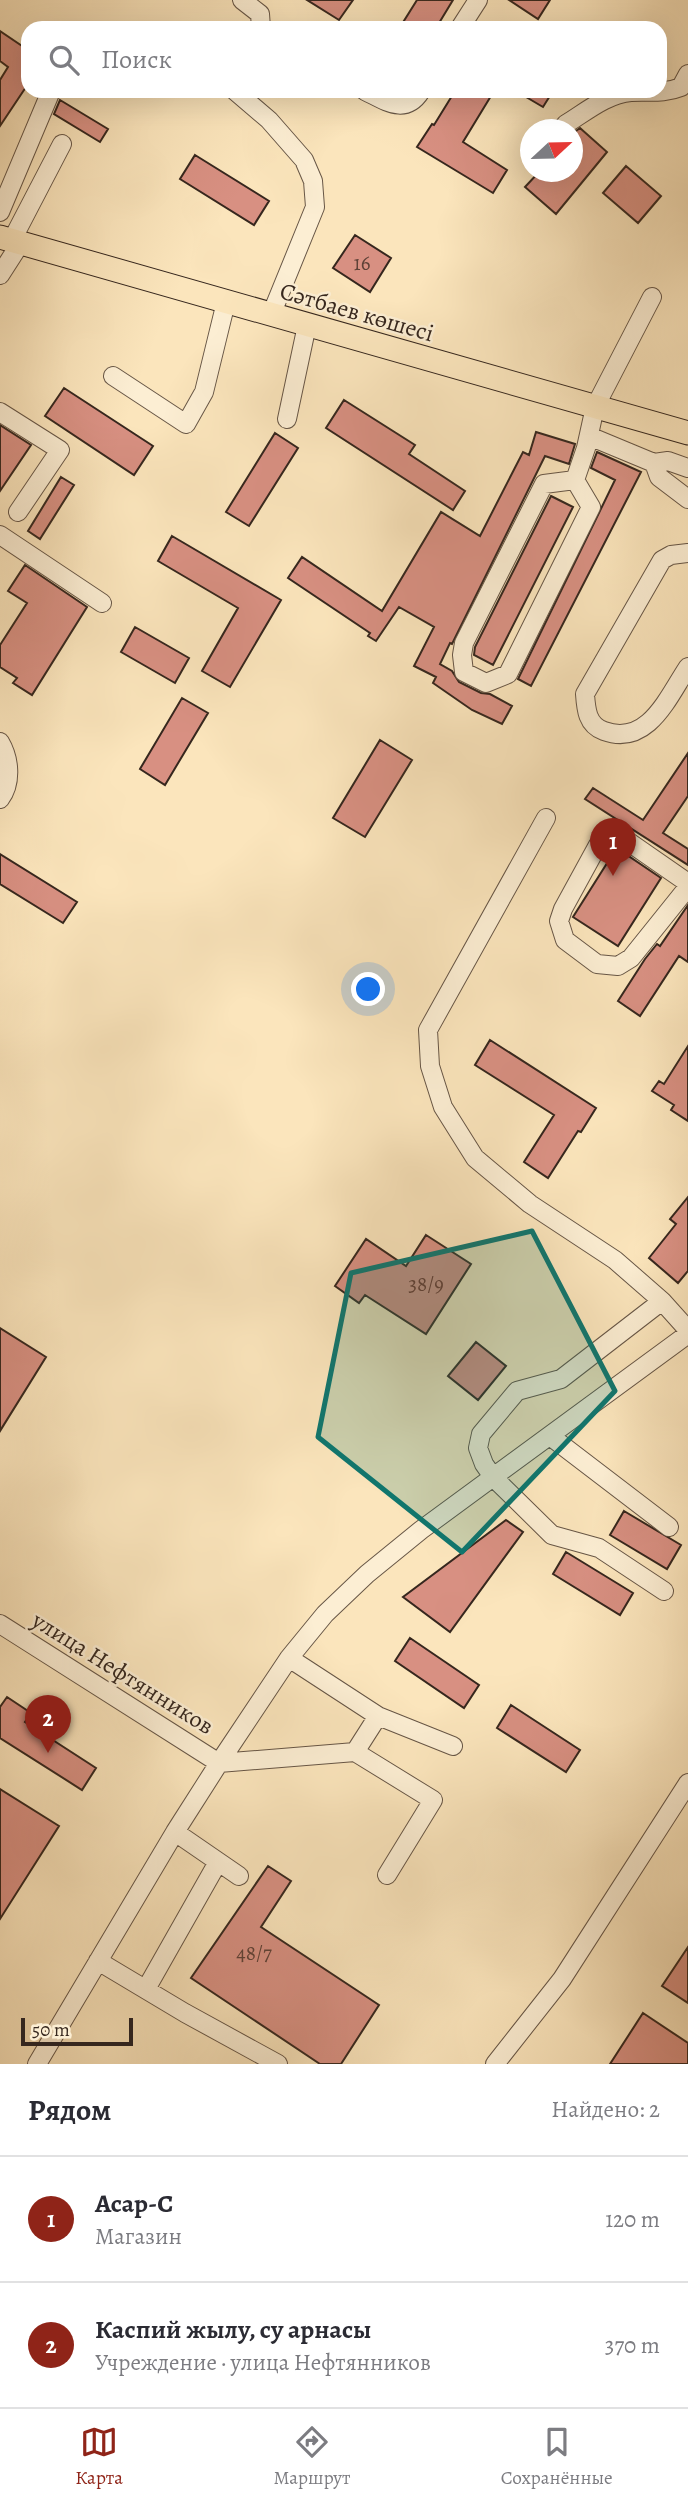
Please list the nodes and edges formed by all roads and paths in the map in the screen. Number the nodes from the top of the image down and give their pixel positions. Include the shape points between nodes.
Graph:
1 (242, 0) edge
2 (478, 0) edge
3 (260, 21) edge
4 (464, 21) edge
5 (688, 74) edge
6 (667, 93) edge
7 (48, 98) edge
8 (243, 98) edge
9 (380, 98) edge
10 (416, 98) edge
11 (608, 98) edge
12 (574, 119) edge
13 (62, 144) dead end
14 (0, 212) edge
15 (10, 241) edge
16 (0, 275) edge
17 (652, 297) dead end
18 (226, 302) junction
19 (271, 315) junction
20 (307, 325) junction
21 (113, 376) dead end
22 (595, 407) junction
23 (0, 412) edge
24 (286, 419) dead end
25 (688, 433) edge
26 (589, 436) junction
27 (654, 463) junction
28 (688, 468) edge
29 (575, 480) junction
30 (688, 499) edge
31 (18, 512) dead end
32 (0, 535) edge
33 (688, 553) edge
34 (102, 603) dead end
35 (688, 667) edge
36 (0, 742) edge
37 (0, 799) edge
38 (546, 818) dead end
39 (688, 885) edge
40 (662, 1301) junction
41 (688, 1332) edge
42 (550, 1436) junction
43 (493, 1477) junction
44 (669, 1527) dead end
45 (664, 1591) dead end
46 (0, 1625) edge
47 (289, 1658) junction
48 (378, 1716) junction
49 (453, 1746) dead end
50 (355, 1752) junction
51 (219, 1763) junction
52 (688, 1783) edge
53 (175, 1832) junction
54 (218, 1862) junction
55 (387, 1875) dead end
56 (239, 1876) dead end
57 (98, 1961) junction
58 (146, 1989) junction
59 (37, 2064) edge
60 (278, 2064) edge
61 (495, 2064) edge

1 - 3 street via 260,14
2 - 4 street
5 - 6 street via 681,87
7 - 14 street
8 - 19 street via 304,160 313,181 315,206
9 - 10 street via 397,106
11 - 12 street
13 - 15 street
15 - 16 street
15 - 18 main road, Сәтбаев көшесі
17 - 22 street
18 - 19 main road, Сәтбаев көшесі
18 - 21 street via 204,392 186,424
19 - 20 main road, Сәтбаев көшесі
20 - 22 main road, Сәтбаев көшесі
20 - 24 street
22 - 25 main road, Сәтбаев көшесі
22 - 26 street
23 - 31 street via 60,450
26 - 27 street
26 - 29 street
27 - 28 street via 668,461
27 - 30 street via 659,477
29 - 29 street via 591,507 508,674 486,683 464,672 464,643 544,484
32 - 34 street
33 - 35 street via 662,560 585,694 591,722 615,734 643,729
36 - 37 street via 9,765
38 - 40 street via 428,1030 430,1066 443,1107 475,1158 530,1204 615,1260
39 - 39 street via 631,958 618,966 597,964 565,940 561,931 563,909 598,845 610,836 626,840
40 - 41 street
40 - 43 street via 561,1380 517,1391 481,1434 478,1448
41 - 42 street
42 - 43 street
42 - 44 street
43 - 45 street via 552,1535 598,1548
43 - 47 street via 367,1574
46 - 51 street, улица Нефтянников
47 - 48 street
47 - 51 street
48 - 49 street
48 - 50 street
50 - 51 street
50 - 55 street via 433,1800
51 - 53 street
52 - 61 street via 562,1979
53 - 54 street
53 - 57 street
54 - 56 street
54 - 58 street
57 - 58 street
57 - 59 street
58 - 60 street

